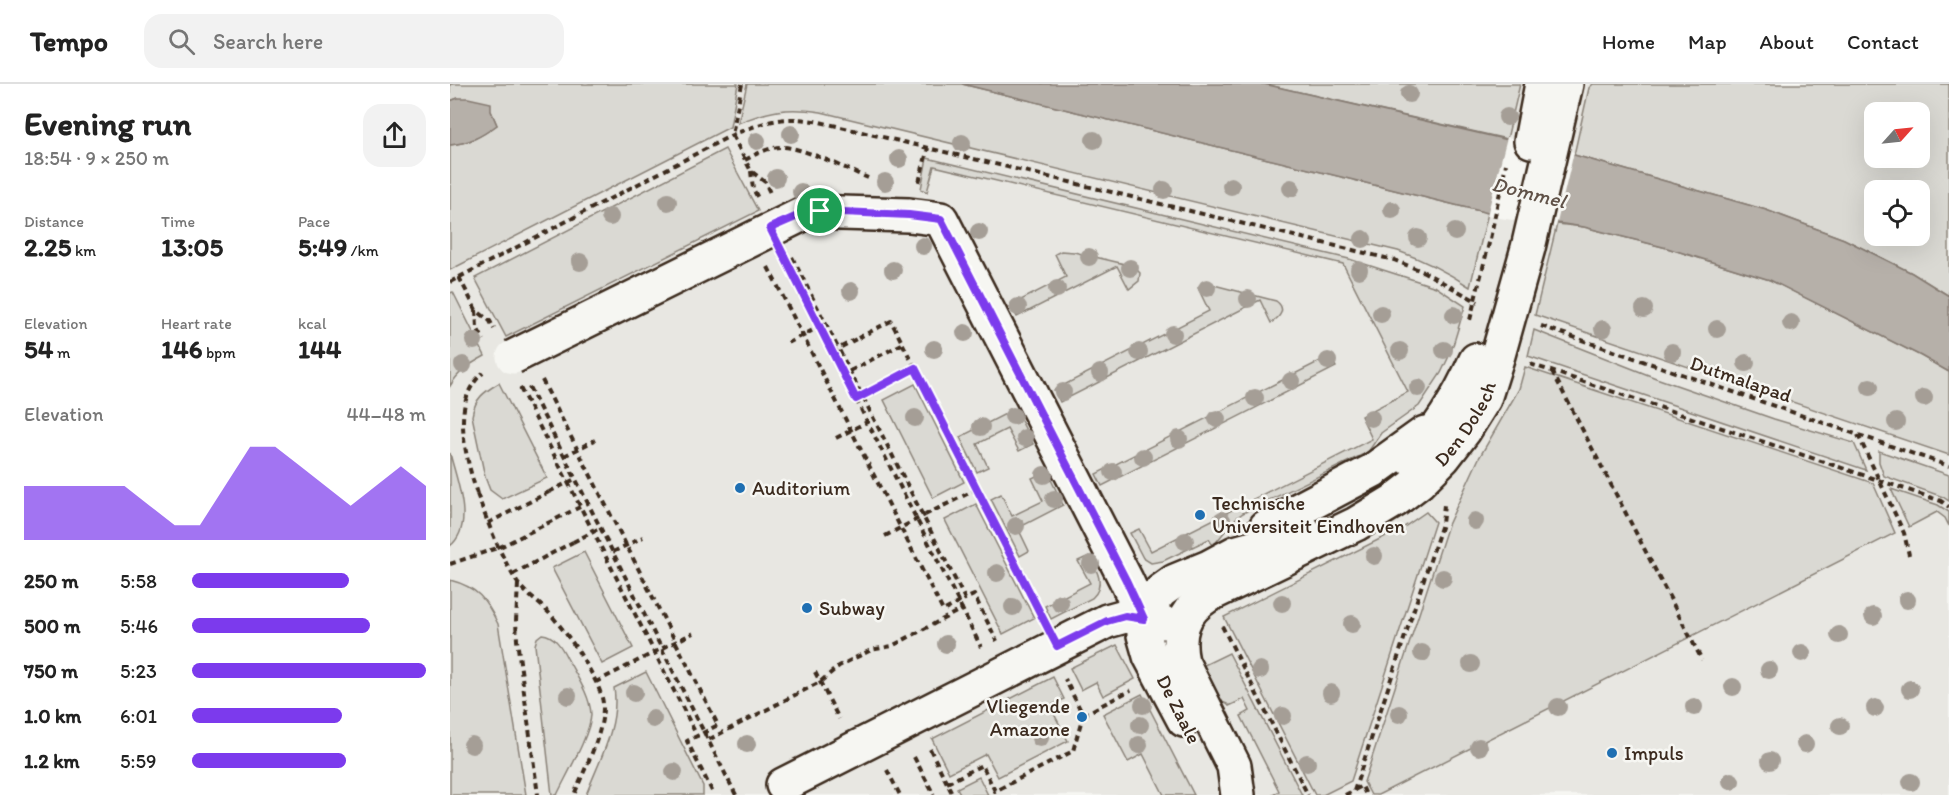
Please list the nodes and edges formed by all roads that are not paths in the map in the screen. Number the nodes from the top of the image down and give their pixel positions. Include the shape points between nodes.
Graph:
1 (1542, 84) edge
2 (1566, 84) edge
3 (1543, 136) junction
4 (1509, 242) junction
5 (510, 360) road end
6 (1144, 619) junction
7 (1182, 625) junction
8 (783, 785) dead end
9 (1226, 795) edge
10 (1238, 795) edge

1 - 3 street, Den Dolech
2 - 3 street, Den Dolech
3 - 4 street, Den Dolech
4 - 6 street, Den Dolech via 1482,344 1463,388 1442,422 1372,471 1261,530 1234,553 1175,581 1151,603
4 - 7 street, Den Dolech via 1498,355 1484,399 1444,457 1419,482 1356,524 1207,596 1187,614
5 - 6 street, De Zaale, bridge via 779,239 807,212 941,219
6 - 7 street
6 - 8 street via 1125,616 1107,621
6 - 9 street, De Zaale via 1146,645
7 - 10 street, De Zaale via 1182,662 1234,766

